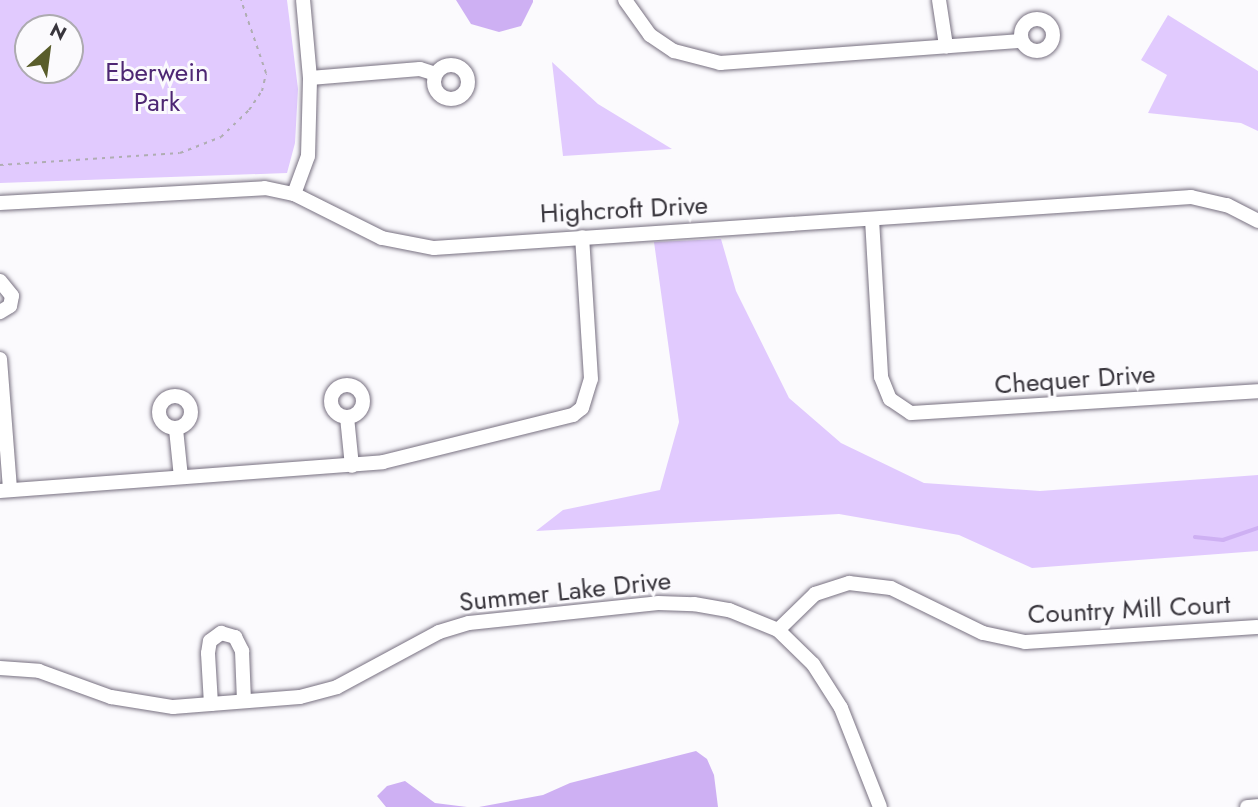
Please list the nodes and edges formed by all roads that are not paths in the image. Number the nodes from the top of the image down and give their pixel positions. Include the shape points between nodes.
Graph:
1 (303, 0) edge
2 (625, 0) edge
3 (939, 0) edge
4 (1021, 41) dead end
5 (946, 46) junction
6 (435, 74) dead end
7 (310, 78) junction
8 (294, 194) junction
9 (0, 203) edge
10 (872, 219) junction
11 (1258, 221) edge
12 (582, 237) junction
13 (0, 281) edge
14 (0, 312) edge
15 (0, 359) edge
16 (1258, 391) edge
17 (347, 417) dead end
18 (176, 429) dead end
19 (352, 466) junction
20 (181, 477) junction
21 (5, 490) edge
22 (1258, 627) edge
23 (778, 630) junction
24 (0, 668) edge
25 (244, 700) junction
26 (211, 704) junction
27 (1258, 806) edge
28 (880, 807) edge
29 (1247, 807) edge

1 - 7 street
2 - 5 street via 650,35 666,46 720,63
3 - 5 street
4 - 5 street
6 - 7 street via 420,69
7 - 8 street via 308,156
8 - 9 street, Highcroft Drive via 223,188
8 - 12 street, Highcroft Drive via 412,247
10 - 11 street, Highcroft Drive via 1191,197 1227,205
10 - 12 street, Highcroft Drive
10 - 16 street, Chequer Drive via 881,377 898,406 919,415
12 - 19 street via 591,379 582,408 554,423
13 - 14 street via 12,296 9,306
15 - 21 street
17 - 19 street
18 - 20 street
19 - 20 street
20 - 21 street
22 - 23 street, Country Mill Court via 1025,642 983,633 891,589 849,583 815,594
23 - 25 street, Summer Lake Drive via 729,610 694,604 658,603 489,619 439,632 337,687 300,697
23 - 28 street, Summer Lake Drive via 831,688
24 - 26 street, Summer Lake Drive via 39,671 130,702 173,707
25 - 26 street, Summer Lake Drive
25 - 26 street via 242,651 235,637 221,633 210,641 208,653
27 - 29 street

